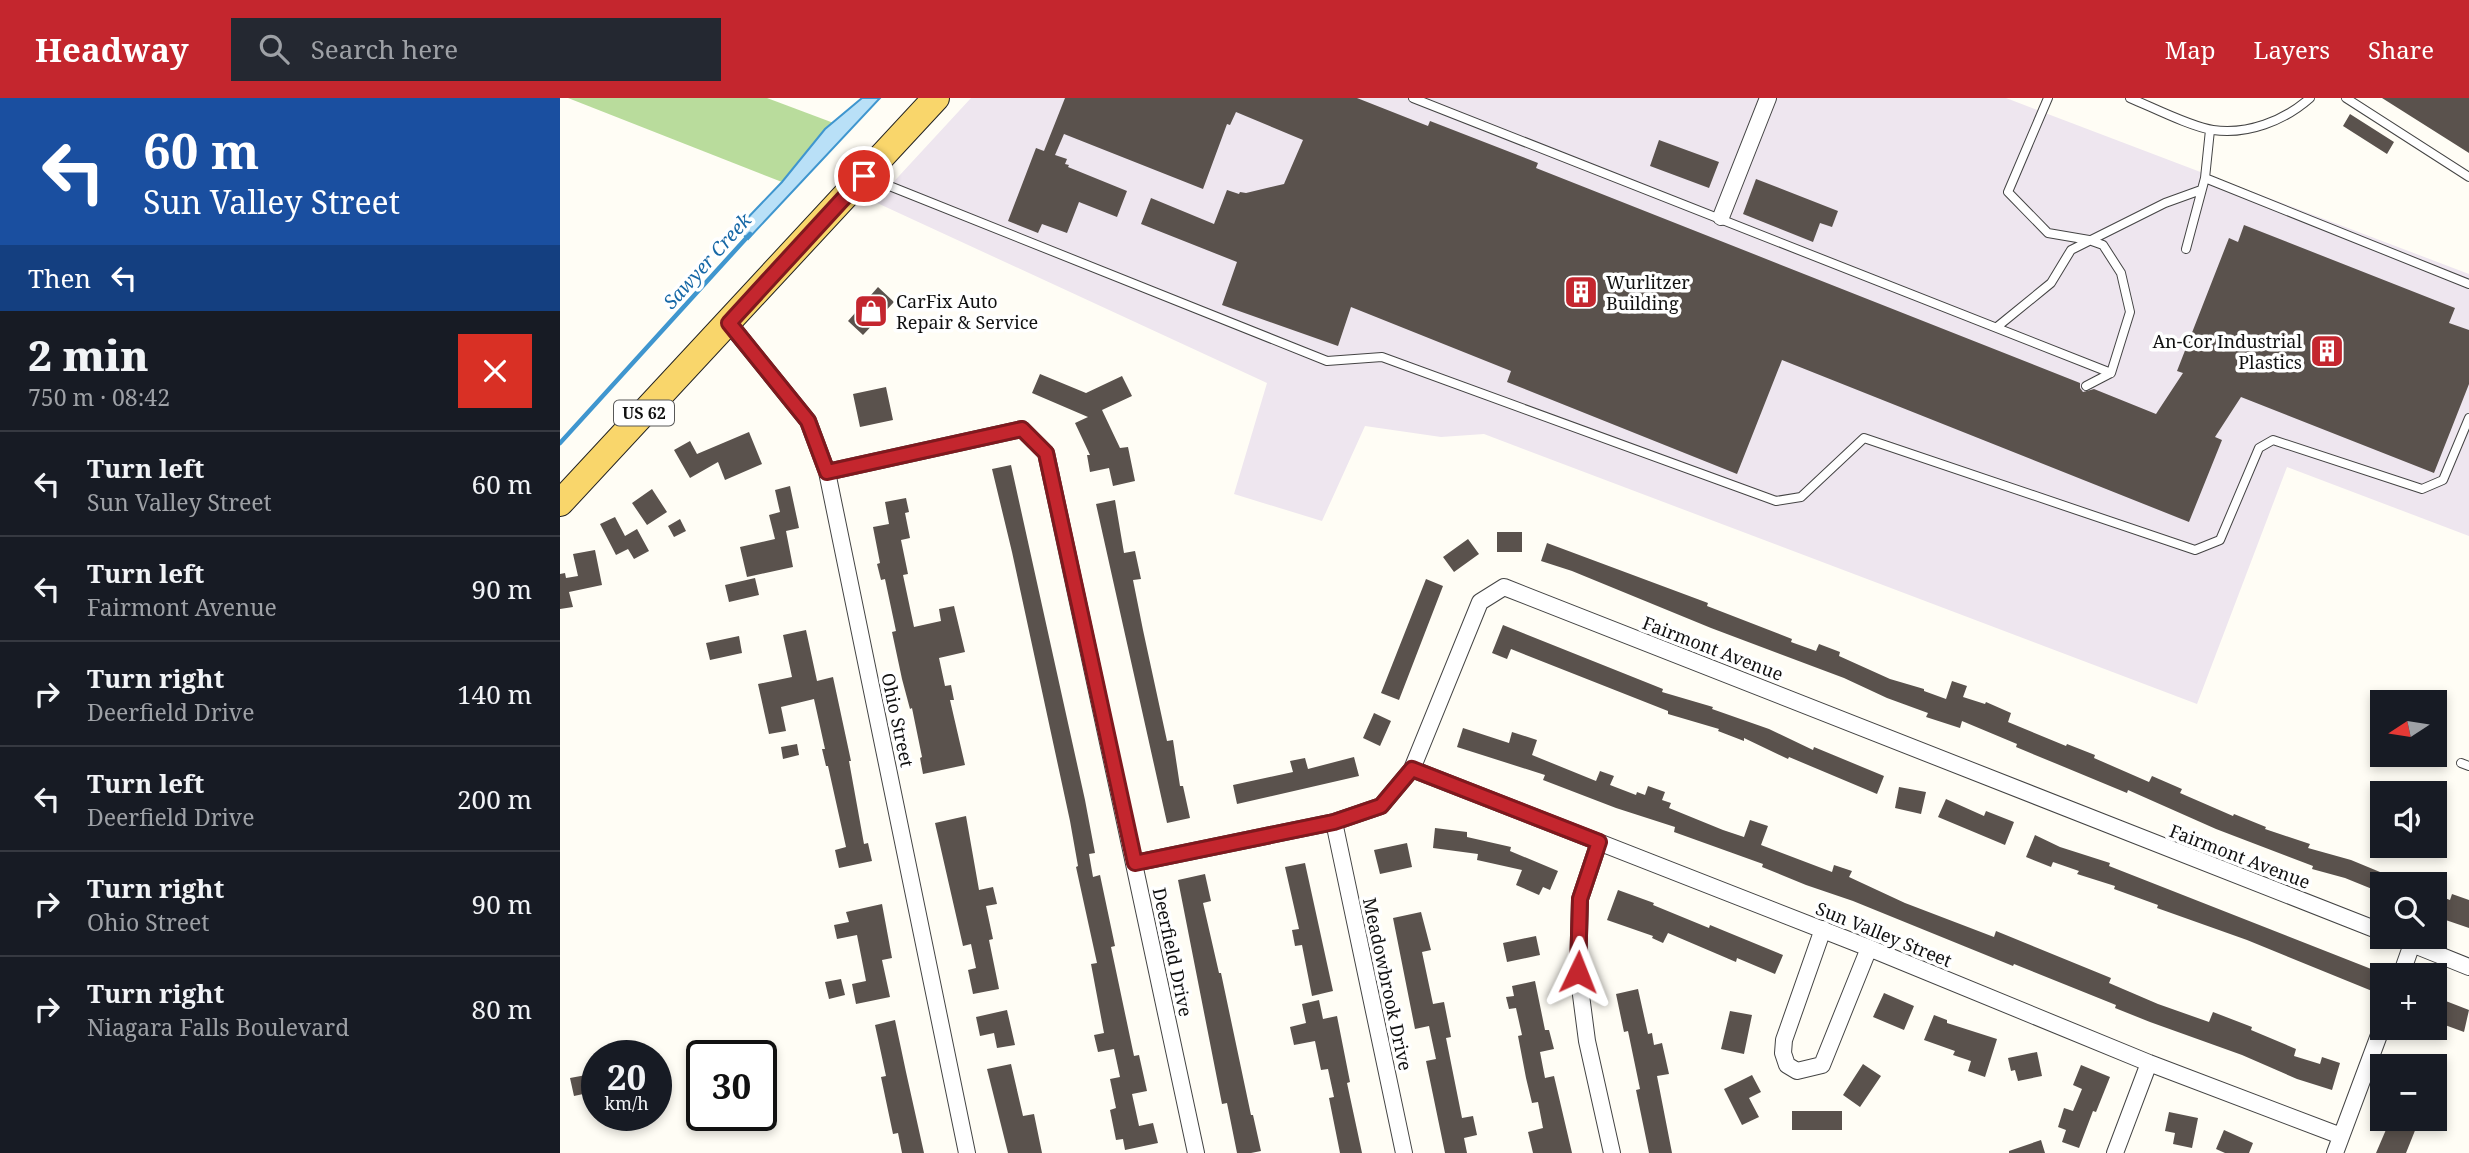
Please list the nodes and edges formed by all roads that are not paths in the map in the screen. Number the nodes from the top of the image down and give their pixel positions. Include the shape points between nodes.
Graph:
1 (936, 98) edge
2 (1413, 98) edge
3 (1768, 98) edge
4 (2048, 98) edge
5 (2130, 98) edge
6 (2310, 98) edge
7 (2346, 98) edge
8 (2210, 130) junction
9 (864, 176) junction
10 (2469, 177) edge
11 (2205, 178) junction
12 (2201, 190) junction
13 (1721, 218) junction
14 (2089, 240) junction
15 (2186, 248) dead end
16 (2469, 284) edge
17 (729, 323) junction
18 (1997, 327) junction
19 (2112, 373) junction
20 (2086, 386) dead end
21 (2469, 418) edge
22 (827, 472) junction
23 (560, 503) edge
24 (1412, 769) junction
25 (1334, 822) junction
26 (1599, 842) junction
27 (1135, 863) junction
28 (2370, 927) edge
29 (1823, 929) junction
30 (1869, 948) junction
31 (2424, 949) edge
32 (2469, 967) edge
33 (2377, 1040) edge
34 (2149, 1063) junction
35 (2341, 1136) junction
36 (967, 1153) edge
37 (1196, 1153) edge
38 (1404, 1153) edge
39 (1612, 1153) edge
40 (2115, 1153) edge
41 (2335, 1153) edge

1 - 9 main road, US 62
2 - 13 lane
3 - 13 street
4 - 14 lane via 2008,192 2048,233
5 - 8 lane
6 - 8 lane via 2290,113 2251,129
7 - 10 lane
8 - 11 lane
9 - 17 main road, US 62
9 - 21 lane via 1327,361 1382,357 1776,501 1801,497 1864,438 2195,551 2220,540 2259,448 2273,440 2422,489 2443,480
11 - 12 lane
11 - 16 lane
12 - 14 lane
12 - 15 lane
13 - 18 lane
14 - 18 lane via 2071,250 2051,284
14 - 19 lane via 2103,245 2121,273 2130,312
17 - 22 street, Ohio Street via 808,421
17 - 23 main road, US 62
18 - 19 lane
19 - 20 lane
22 - 27 street, Deerfield Drive via 1022,429 1046,453
22 - 36 street, Ohio Street
24 - 25 street, Fairmont Avenue via 1381,806
24 - 26 street, Sun Valley Street
24 - 28 street, Fairmont Avenue via 1480,602 1504,587
25 - 27 street, Fairmont Avenue
25 - 38 street, Meadowbrook Drive
26 - 29 street, Sun Valley Street
26 - 39 street via 1580,899 1578,972 1587,1041
27 - 37 street, Deerfield Drive
29 - 30 street, Sun Valley Street
29 - 30 street via 1784,1040 1787,1065 1797,1071 1822,1065
30 - 34 street, Sun Valley Street
31 - 32 street
33 - 35 street
34 - 35 street, Sun Valley Street
34 - 40 street
35 - 41 street

